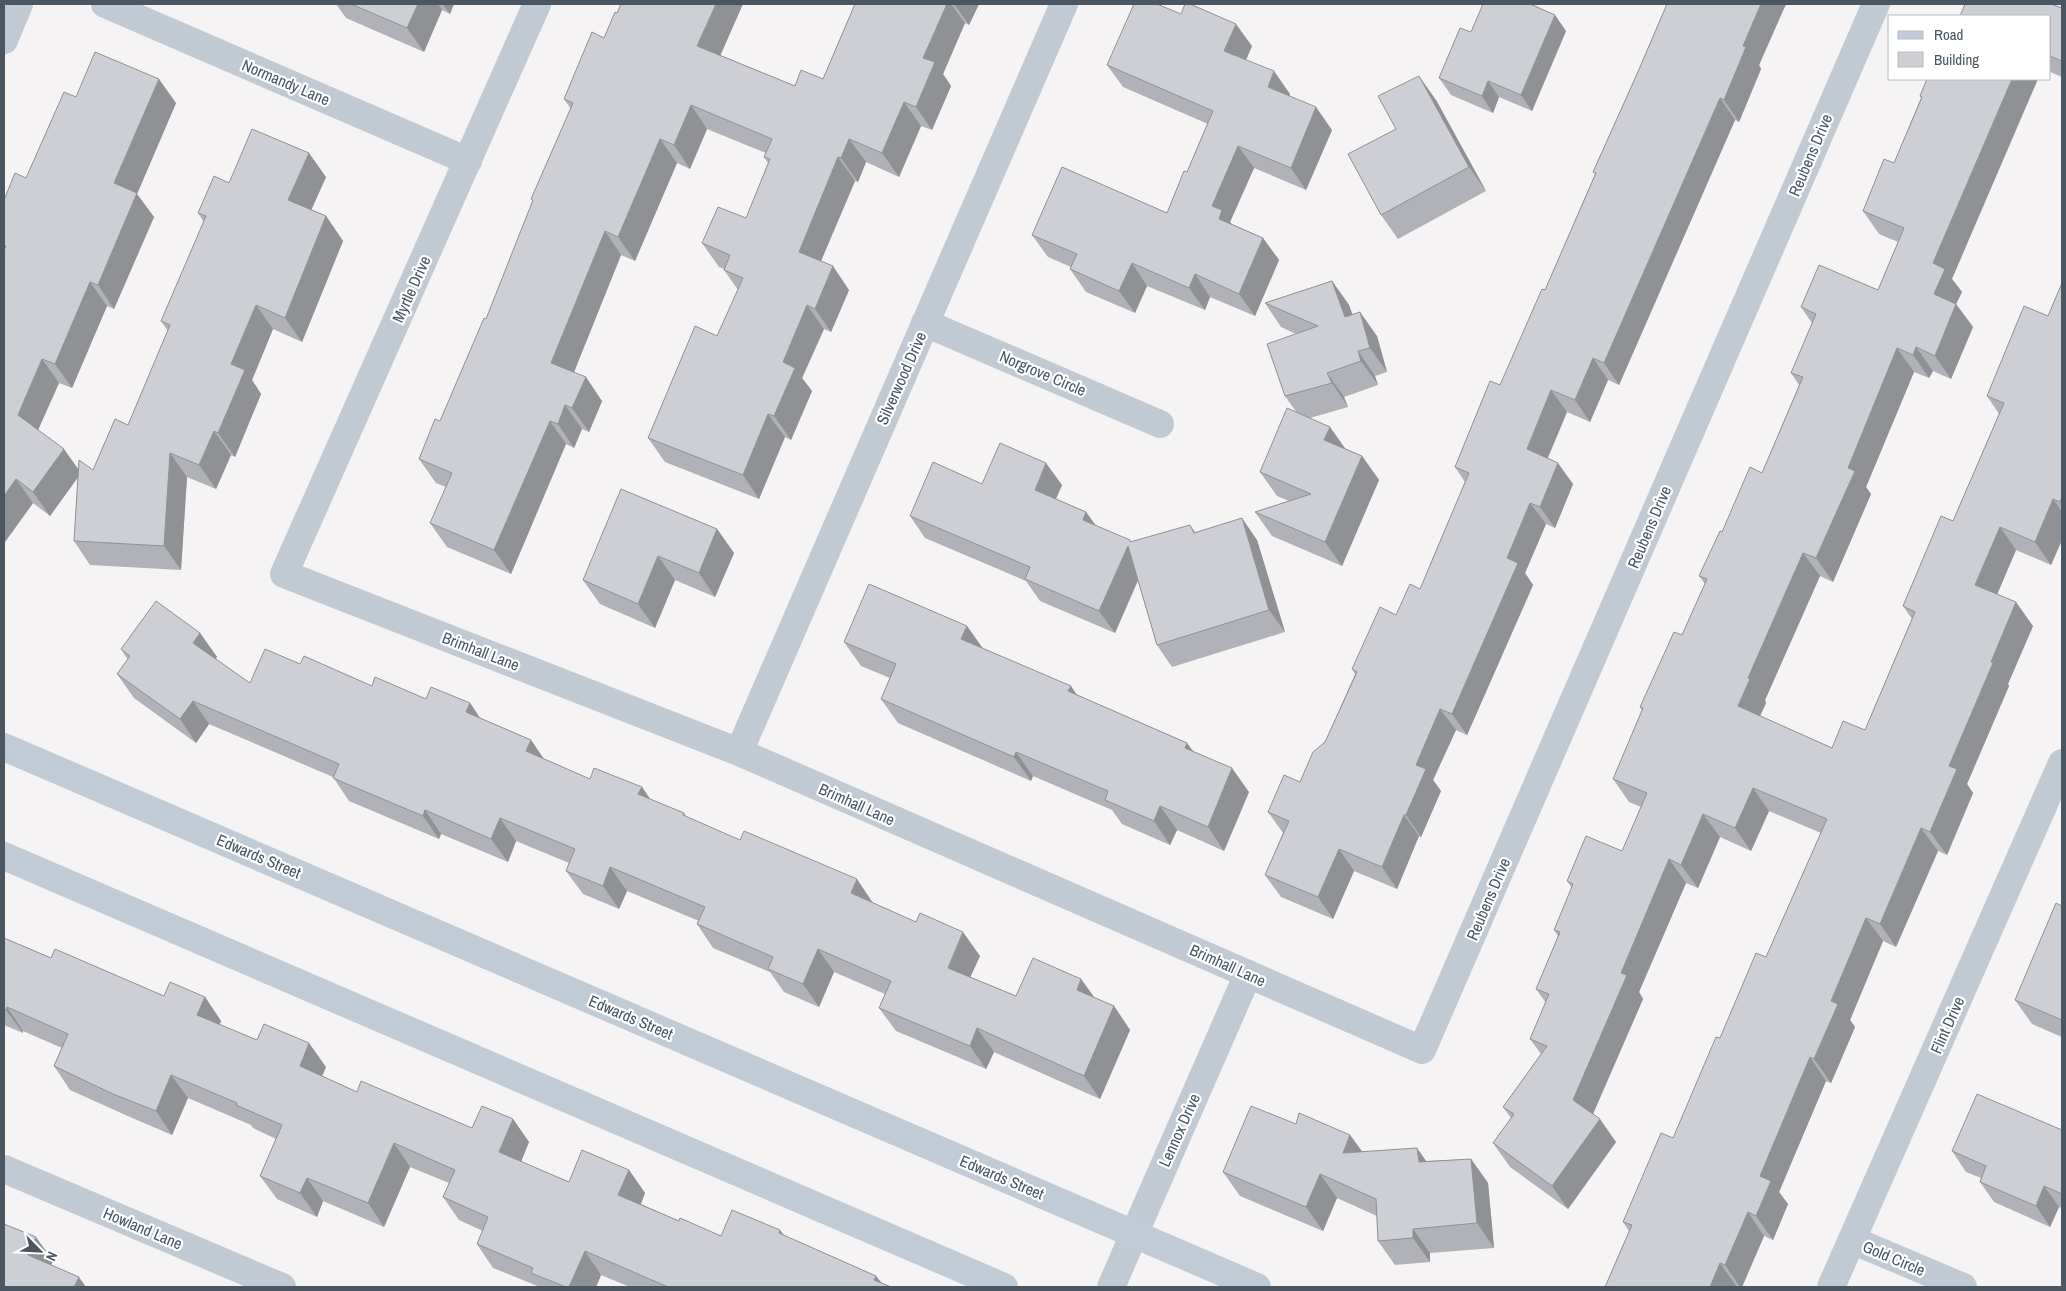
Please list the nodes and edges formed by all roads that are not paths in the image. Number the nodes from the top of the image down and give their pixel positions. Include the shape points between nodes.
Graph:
1 (19, 4) edge
2 (105, 4) edge
3 (537, 4) edge
4 (1064, 4) edge
5 (1876, 4) edge
6 (4, 40) edge
7 (468, 161) junction
8 (925, 322) junction
9 (1160, 424) dead end
10 (284, 574) joint
11 (4, 747) edge
12 (738, 752) junction
13 (2062, 763) edge
14 (2053, 810) edge
15 (4, 856) edge
16 (1248, 974) junction
17 (1422, 1050) joint
18 (4, 1169) edge
19 (1133, 1233) junction
20 (1852, 1240) junction
21 (282, 1287) edge
22 (1004, 1287) edge
23 (1111, 1287) edge
24 (1257, 1287) edge
25 (1831, 1287) edge
26 (1963, 1287) edge

1 - 6 street
2 - 7 street, Normandy Lane
3 - 7 street, Myrtle Drive
4 - 8 street, Silverwood Drive
5 - 17 street, Reubens Drive
7 - 10 street, Myrtle Drive
8 - 9 street, Norgrove Circle
8 - 12 street, Silverwood Drive
10 - 12 street, Brimhall Lane
11 - 19 main road, Edwards Street
12 - 16 street, Brimhall Lane
13 - 14 street, Flint Drive
14 - 20 street, Flint Drive
15 - 22 main road
16 - 17 street, Brimhall Lane
16 - 19 street, Lennox Drive
18 - 21 street, Howland Lane
19 - 23 street, Lennox Drive
19 - 24 main road, Edwards Street
20 - 25 street, Flint Drive
20 - 26 street, Gold Circle

